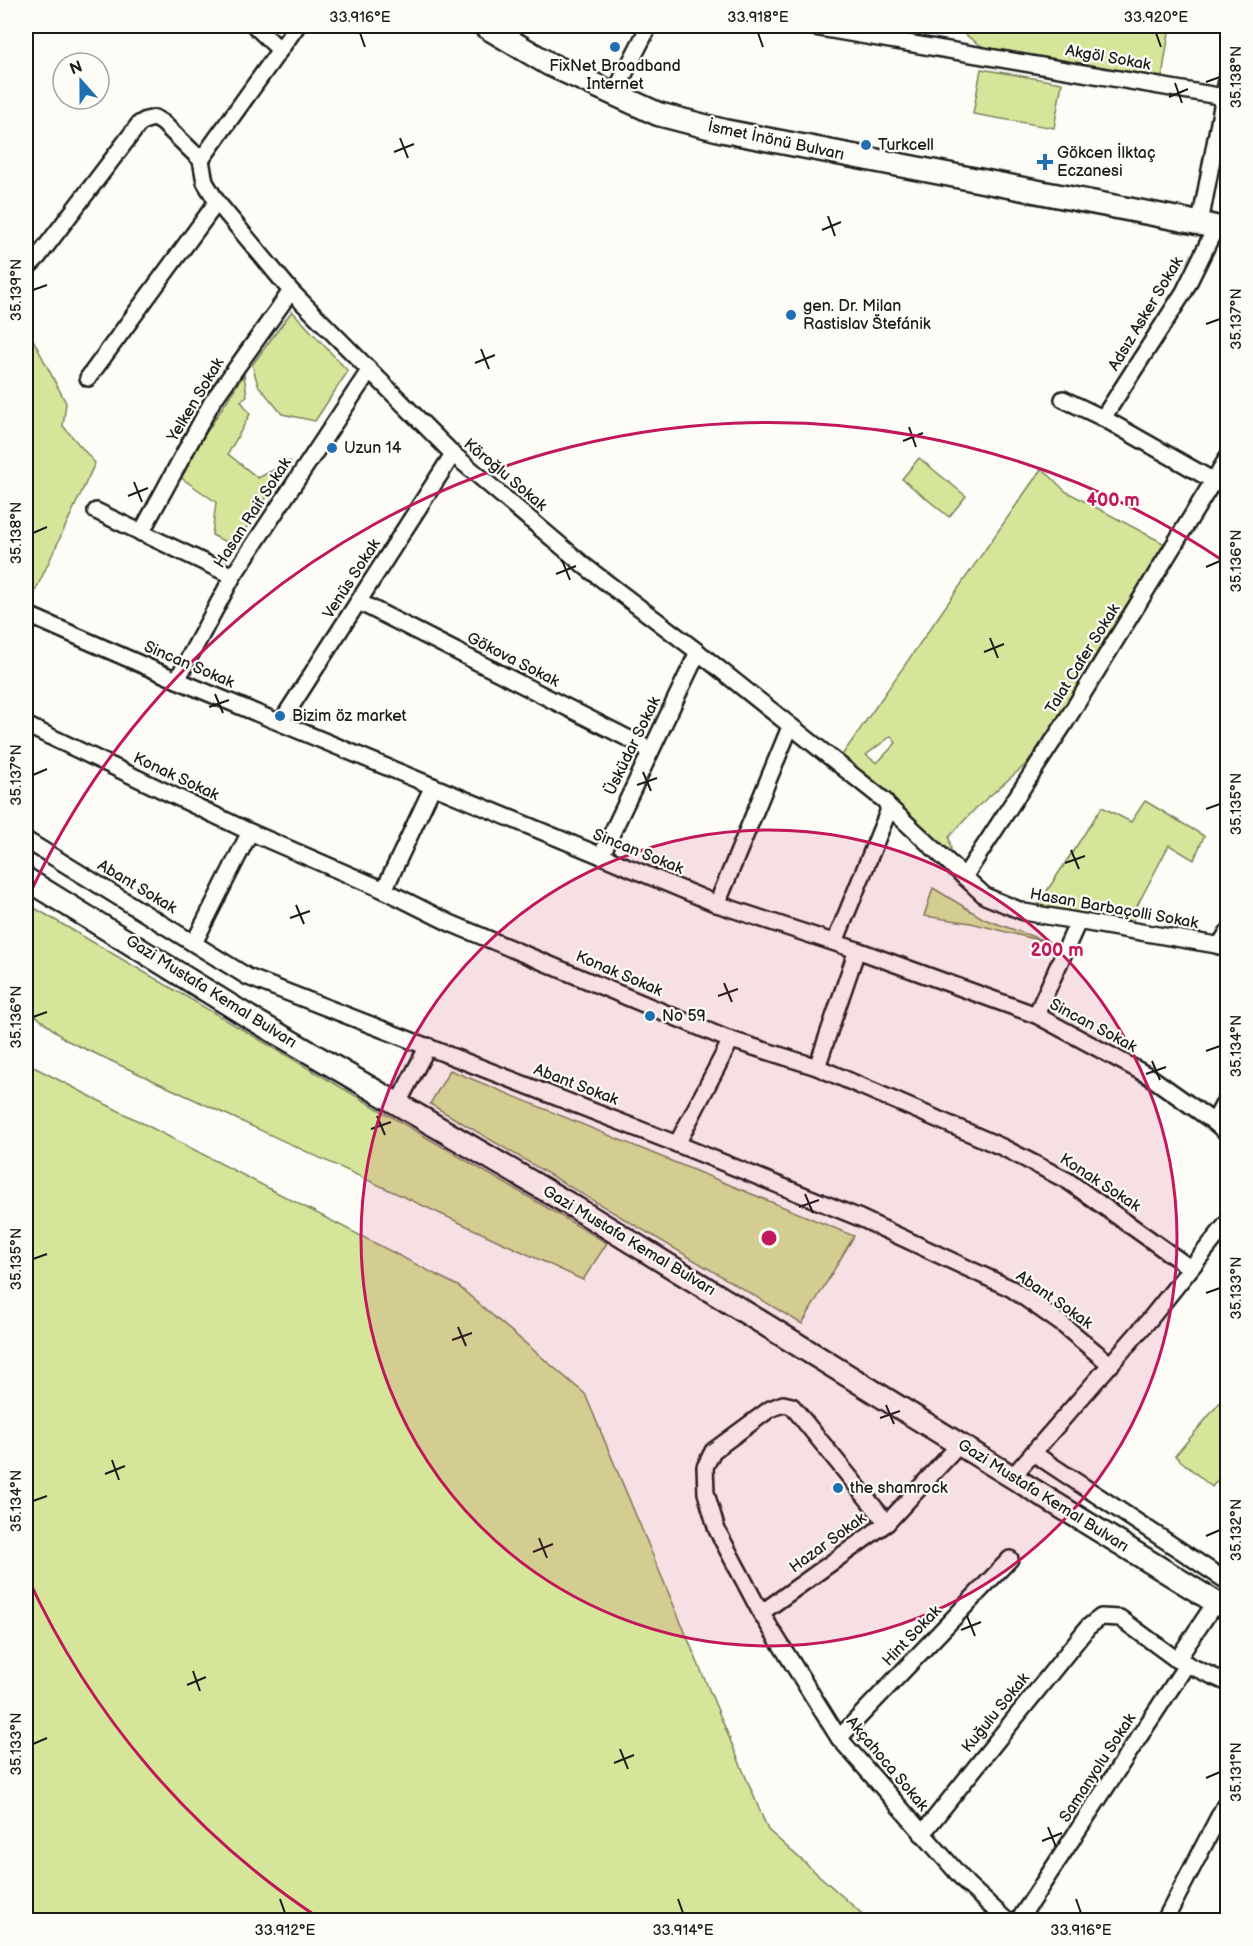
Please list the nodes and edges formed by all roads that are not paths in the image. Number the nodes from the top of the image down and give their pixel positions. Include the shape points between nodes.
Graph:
1 (255, 26) edge
2 (297, 26) edge
3 (485, 26) edge
4 (649, 26) edge
5 (808, 26) edge
6 (280, 50) junction
7 (1227, 75) edge
8 (614, 94) junction
9 (1224, 97) junction
10 (201, 160) junction
11 (217, 202) junction
12 (1214, 227) edge
13 (26, 269) edge
14 (291, 291) junction
15 (369, 371) junction
16 (88, 378) dead end
17 (1064, 399) dead end
18 (1103, 418) junction
19 (453, 454) junction
20 (1227, 457) edge
21 (1213, 480) junction
22 (1227, 489) edge
23 (96, 511) dead end
24 (141, 533) junction
25 (234, 576) junction
26 (359, 602) junction
27 (26, 614) edge
28 (698, 652) junction
29 (177, 680) junction
30 (281, 722) junction
31 (26, 725) edge
32 (790, 727) junction
33 (651, 750) junction
34 (433, 786) junction
35 (888, 806) junction
36 (250, 832) junction
37 (26, 840) edge
38 (601, 856) junction
39 (964, 877) junction
40 (26, 879) edge
41 (384, 890) junction
42 (717, 904) junction
43 (1078, 922) junction
44 (194, 942) junction
45 (835, 942) junction
46 (1225, 942) edge
47 (857, 950) junction
48 (1036, 1015) junction
49 (731, 1040) junction
50 (429, 1046) junction
51 (817, 1067) junction
52 (1227, 1096) edge
53 (398, 1103) junction
54 (1214, 1122) junction
55 (1227, 1134) edge
56 (677, 1144) junction
57 (1227, 1222) edge
58 (1190, 1268) junction
59 (1111, 1365) junction
60 (960, 1444) junction
61 (1033, 1453) junction
62 (1012, 1477) junction
63 (886, 1523) junction
64 (1010, 1559) dead end
65 (1227, 1582) edge
66 (1221, 1607) edge
67 (761, 1614) junction
68 (1182, 1662) junction
69 (1227, 1683) edge
70 (839, 1737) junction
71 (1227, 1799) edge
72 (922, 1834) junction
73 (1006, 1920) edge
74 (1019, 1920) edge
75 (1165, 1920) edge

1 - 6 street
2 - 6 street
3 - 8 main road, İsmet İnönü Bulvarı via 549,64
4 - 8 street
5 - 9 street, Akgöl Sokak
6 - 10 street
7 - 9 street, Adsız Asker Sokak
8 - 12 main road, İsmet İnönü Bulvarı via 658,114 724,131
9 - 12 street, Adsız Asker Sokak
10 - 11 street, Köroğlu Sokak via 205,182
10 - 13 street via 155,118 139,124
11 - 14 street, Köroğlu Sokak
11 - 16 street
12 - 18 street, Adsız Asker Sokak via 1184,292
14 - 15 street, Köroğlu Sokak
14 - 24 street, Yelken Sokak via 212,402
15 - 19 street, Köroğlu Sokak
15 - 25 street, Hasan Raif Sokak
17 - 18 street
18 - 21 street
19 - 26 street, Venüs Sokak
19 - 28 street, Köroğlu Sokak via 586,567
20 - 21 street, Talat Cafer Sokak
21 - 22 street
21 - 39 street, Talat Cafer Sokak via 1069,717
23 - 24 street
24 - 25 street
25 - 29 street, Hasan Raif Sokak
26 - 30 street, Venüs Sokak
26 - 33 street, Gökova Sokak
27 - 29 street, Sincan Sokak
28 - 32 street, Köroğlu Sokak
28 - 33 street, Üsküdar Sokak
29 - 30 street, Sincan Sokak
30 - 34 street, Sincan Sokak
31 - 36 street, Konak Sokak
32 - 35 street, Köroğlu Sokak
32 - 42 street
33 - 38 street, Üsküdar Sokak
34 - 38 street, Sincan Sokak
34 - 41 street
35 - 39 street, Hasan Barbaçolli Sokak
35 - 45 street
36 - 41 street, Konak Sokak
36 - 44 street
37 - 44 street, Abant Sokak
38 - 42 street, Sincan Sokak
39 - 43 street, Hasan Barbaçolli Sokak via 985,896 1024,912
40 - 53 main road, Gazi Mustafa Kemal Bulvarı via 249,1017
41 - 49 street, Konak Sokak via 450,923
42 - 45 street, Sincan Sokak
43 - 46 street, Hasan Barbaçolli Sokak
43 - 48 street
44 - 50 street, Abant Sokak via 248,977
45 - 47 street, Sincan Sokak
47 - 48 street, Sincan Sokak
47 - 51 street
48 - 54 street, Sincan Sokak via 1149,1077
49 - 51 street, Konak Sokak
49 - 56 street
50 - 53 street
50 - 56 street, Abant Sokak
51 - 58 street, Konak Sokak via 1068,1180
52 - 54 street
53 - 60 main road, Gazi Mustafa Kemal Bulvarı
54 - 55 street, Sincan Sokak
56 - 59 street, Abant Sokak via 860,1218 1012,1289
57 - 58 street
58 - 59 street
59 - 61 street
60 - 62 main road, Gazi Mustafa Kemal Bulvarı
60 - 63 street, Hazar Sokak
61 - 62 street
61 - 65 street
62 - 66 main road, Gazi Mustafa Kemal Bulvarı
63 - 67 street, Hazar Sokak
63 - 67 street, Akçahoca Sokak via 792,1406 783,1404 770,1409 713,1451 705,1467 706,1493 717,1530
64 - 70 street, Hint Sokak
66 - 68 street, Samanyolu Sokak
67 - 70 street, Akçahoca Sokak
68 - 69 street
68 - 72 street, Kuğulu Sokak via 1120,1618 1101,1617 1088,1627
68 - 74 street, Samanyolu Sokak
70 - 72 street, Akçahoca Sokak
71 - 75 street
72 - 73 street, Akçahoca Sokak

